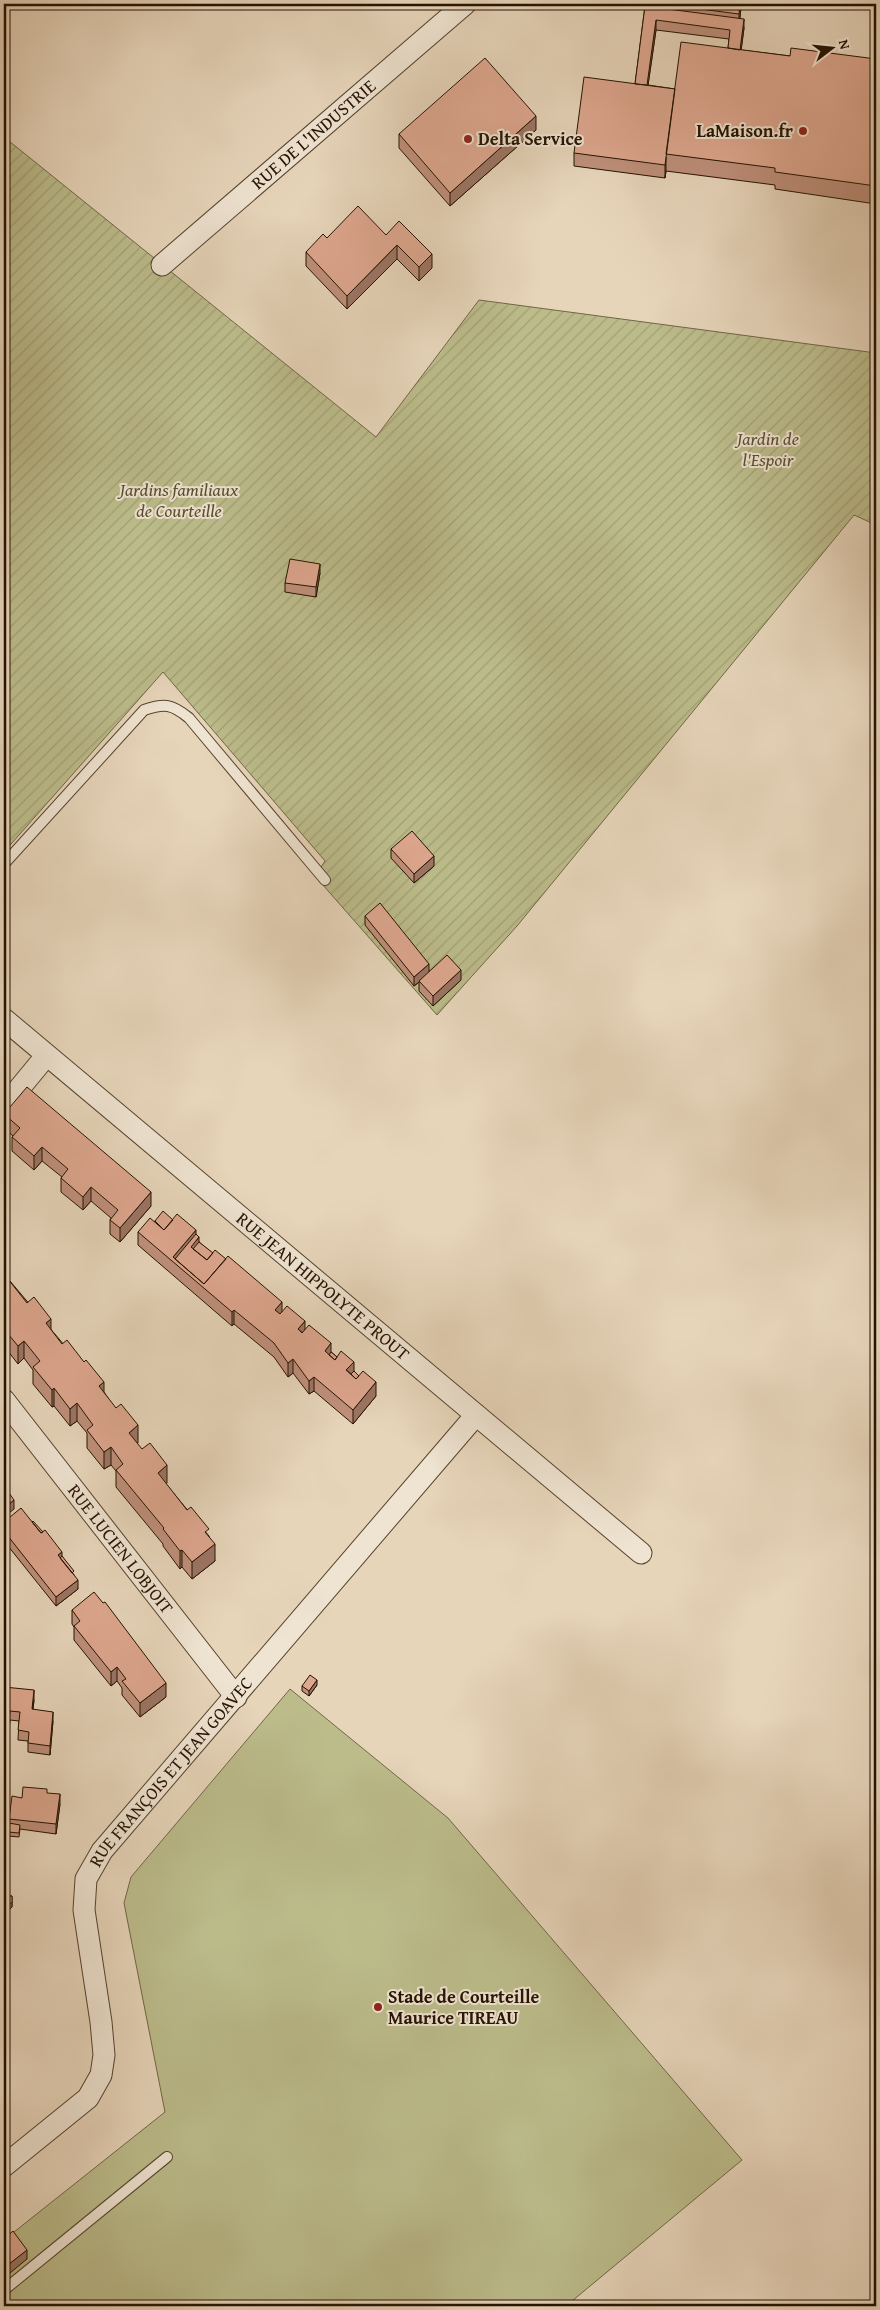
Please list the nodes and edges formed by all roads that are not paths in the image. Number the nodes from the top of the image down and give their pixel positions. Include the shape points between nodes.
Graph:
1 (465, 4) edge
2 (162, 265) dead end
3 (4, 864) edge
4 (325, 880) dead end
5 (4, 1019) edge
6 (46, 1056) junction
7 (4, 1107) edge
8 (4, 1400) edge
9 (476, 1415) junction
10 (641, 1553) dead end
11 (236, 1697) junction
12 (166, 2157) dead end
13 (4, 2166) edge
14 (4, 2290) edge

1 - 2 street, RUE DE L'INDUSTRIE
3 - 4 lane via 144,710 161,704 178,708 189,718
5 - 6 street, RUE JEAN HIPPOLYTE PROUT
6 - 7 street
6 - 9 street, RUE JEAN HIPPOLYTE PROUT
8 - 11 street, RUE LUCIEN LOBJOIT
9 - 10 street, RUE JEAN HIPPOLYTE PROUT
9 - 11 street, RUE FRANÇOIS ET JEAN GOAVEC
11 - 13 street, RUE FRANÇOIS ET JEAN GOAVEC via 102,1851 86,1879 84,1910 104,2055 101,2075 88,2098
12 - 14 lane

